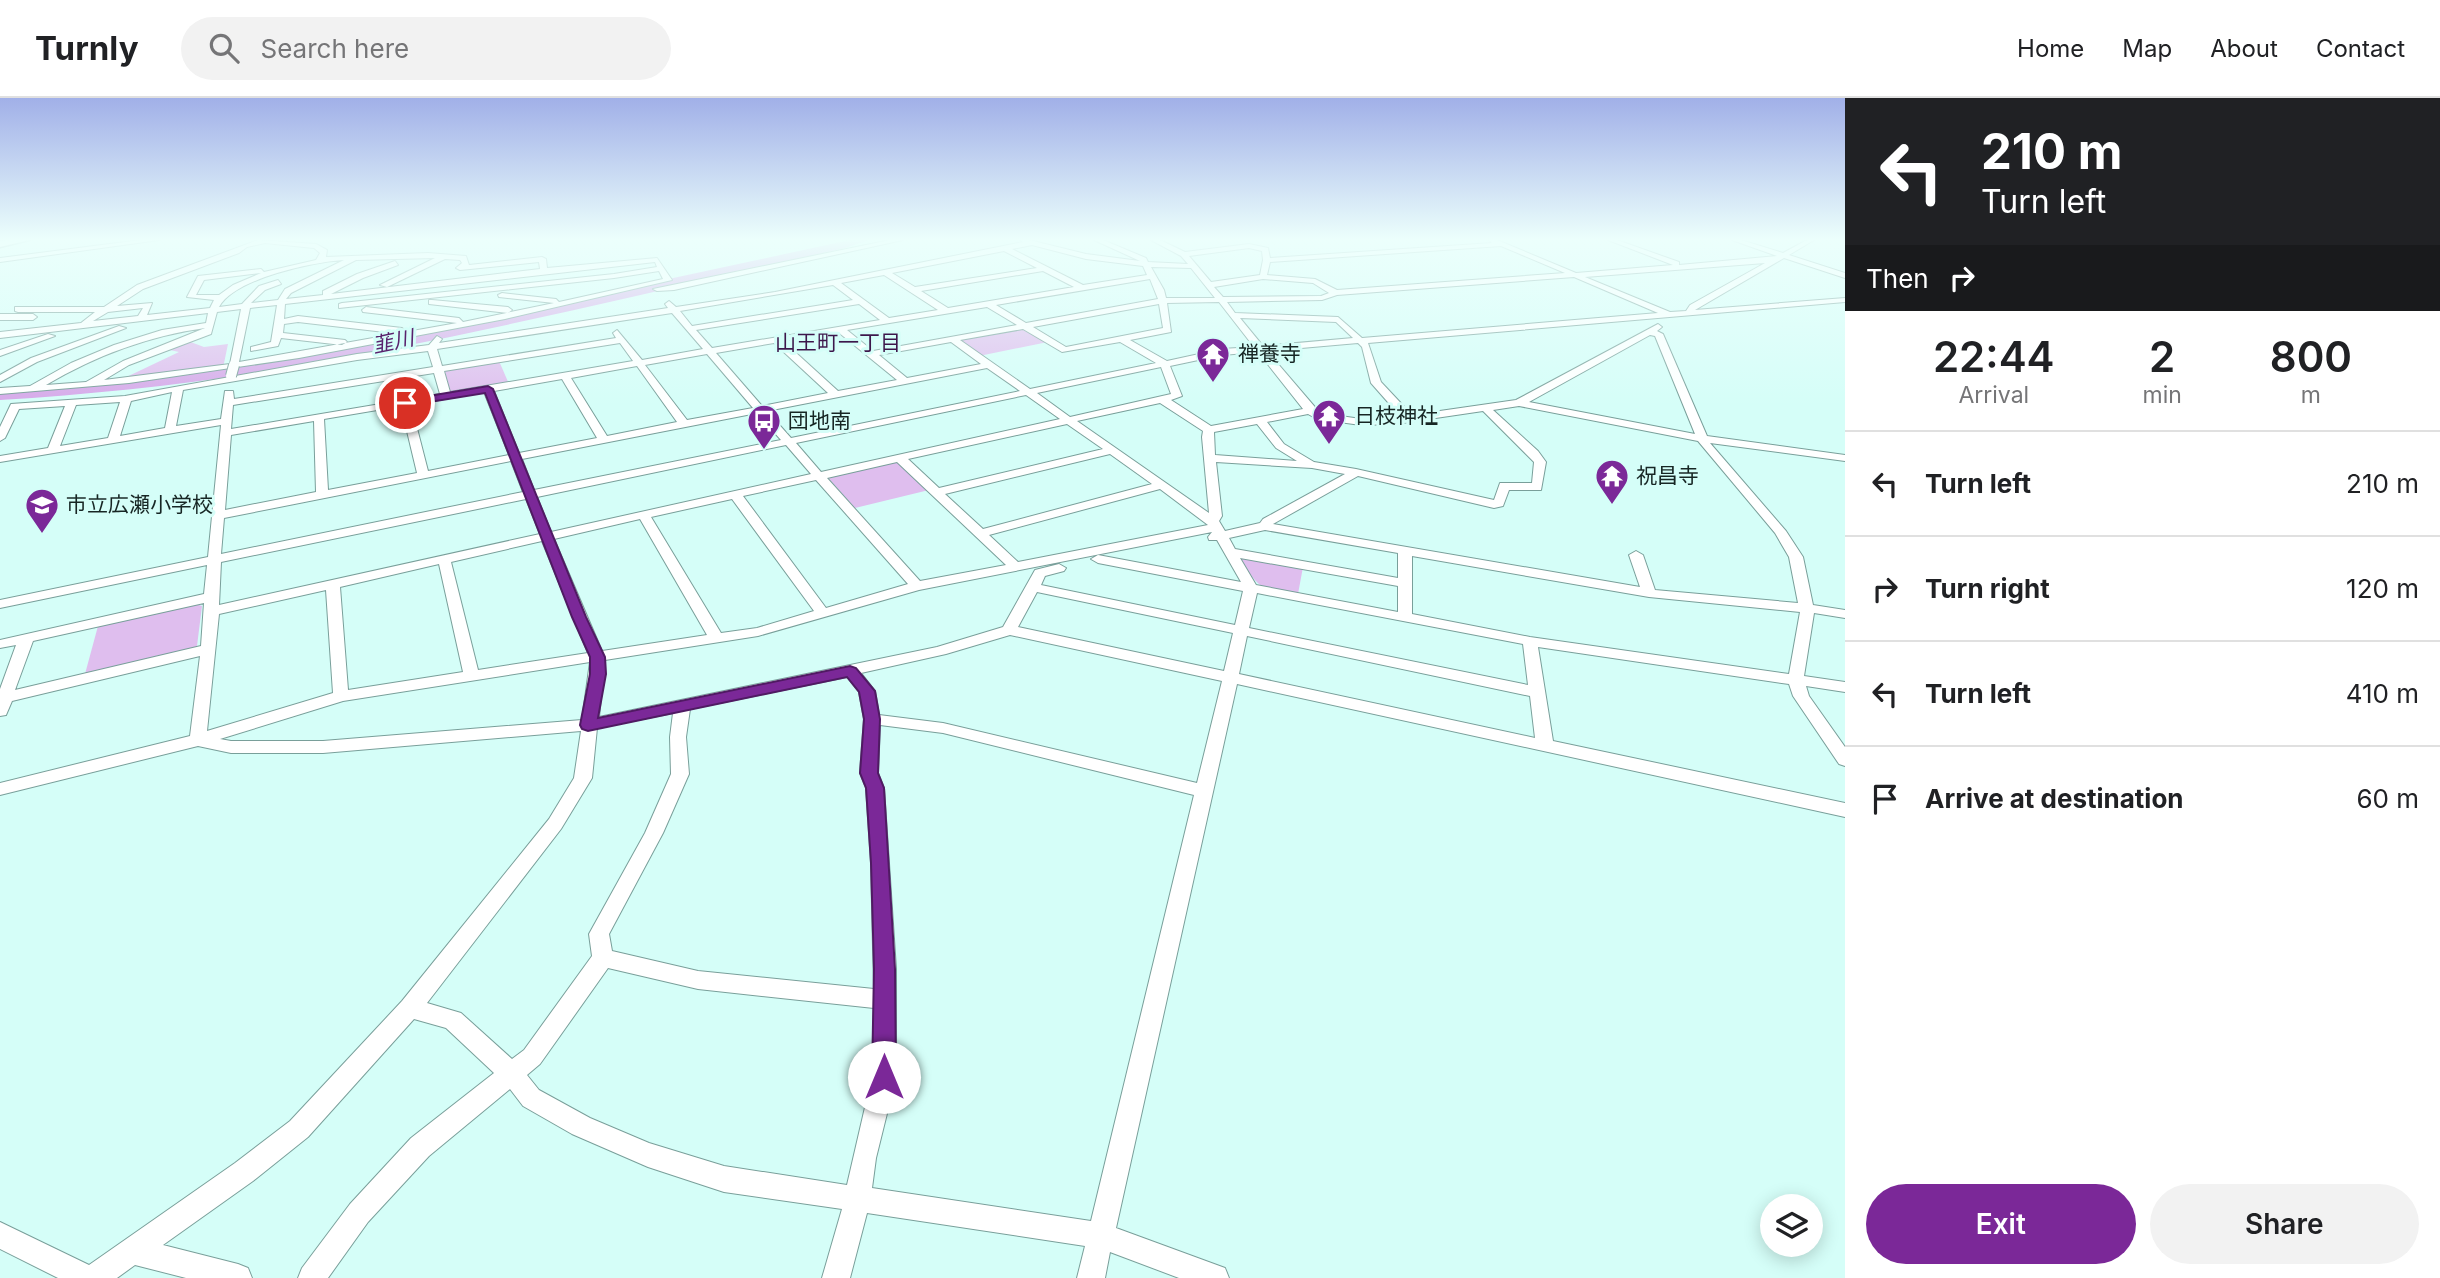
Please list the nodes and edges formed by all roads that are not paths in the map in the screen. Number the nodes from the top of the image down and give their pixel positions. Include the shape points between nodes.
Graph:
1 (128, 295) edge
2 (192, 295) edge
3 (226, 295) edge
4 (254, 295) edge
5 (284, 295) edge
6 (319, 295) edge
7 (342, 295) edge
8 (436, 295) edge
9 (502, 295) edge
10 (603, 295) edge
11 (631, 295) edge
12 (666, 295) edge
13 (704, 295) edge
14 (746, 295) edge
15 (755, 295) edge
16 (773, 295) edge
17 (852, 295) edge
18 (923, 295) edge
19 (1040, 295) edge
20 (1161, 295) edge
21 (1218, 295) edge
22 (1330, 295) edge
23 (1622, 295) edge
24 (1714, 295) edge
25 (425, 296) joint
26 (741, 296) junction
27 (221, 298) junction
28 (310, 299) junction
29 (405, 300) junction
30 (821, 300) dead end
31 (1845, 300) edge
32 (705, 301) junction
33 (861, 301) junction
34 (1162, 301) junction
35 (1222, 301) junction
36 (572, 302) junction
37 (688, 302) dead end
38 (988, 304) junction
39 (336, 306) junction
40 (246, 307) junction
41 (281, 307) junction
42 (829, 307) junction
43 (106, 309) junction
44 (672, 309) junction
45 (214, 311) junction
46 (946, 311) junction
47 (523, 312) junction
48 (796, 312) junction
49 (18, 313) junction
50 (837, 314) dead end
51 (1692, 314) junction
52 (1234, 315) junction
53 (1670, 316) junction
54 (0, 317) edge
55 (761, 318) junction
56 (607, 319) junction
57 (804, 319) dead end
58 (137, 320) junction
59 (888, 321) junction
60 (279, 322) junction
61 (473, 323) junction
62 (210, 325) junction
63 (769, 325) dead end
64 (843, 325) junction
65 (0, 326) edge
66 (1026, 326) junction
67 (78, 327) junction
68 (689, 329) junction
69 (32, 332) junction
70 (1650, 332) junction
71 (418, 333) junction
72 (278, 334) junction
73 (738, 334) junction
74 (0, 335) edge
75 (779, 337) junction
76 (41, 340) junction
77 (621, 340) junction
78 (952, 340) junction
79 (1123, 340) junction
80 (1362, 342) junction
81 (0, 343) edge
82 (362, 344) junction
83 (432, 348) junction
84 (254, 349) dead end
85 (1264, 350) junction
86 (709, 351) junction
87 (0, 353) edge
88 (871, 354) junction
89 (638, 363) junction
90 (1164, 363) junction
91 (988, 365) junction
92 (439, 369) junction
93 (232, 374) junction
94 (565, 376) junction
95 (0, 379) edge
96 (905, 381) junction
97 (88, 386) junction
98 (178, 389) junction
99 (488, 389) junction
100 (32, 390) junction
101 (0, 391) edge
102 (1028, 391) junction
103 (836, 395) junction
104 (446, 396) junction
105 (125, 399) junction
106 (1163, 400) junction
107 (72, 402) junction
108 (228, 403) junction
109 (405, 403) junction
110 (1519, 404) junction
111 (15, 406) junction
112 (0, 408) edge
113 (1486, 409) junction
114 (760, 410) junction
115 (1310, 411) junction
116 (319, 418) junction
117 (1409, 419) junction
118 (1258, 420) junction
119 (1068, 421) junction
120 (684, 424) junction
121 (226, 427) junction
122 (170, 430) junction
123 (1209, 430) junction
124 (0, 438) edge
125 (1702, 439) junction
126 (113, 440) junction
127 (604, 440) junction
128 (788, 441) junction
129 (53, 450) junction
130 (1111, 451) junction
131 (515, 458) junction
132 (900, 458) junction
133 (1209, 458) junction
134 (1845, 458) edge
135 (0, 459) edge
136 (1312, 465) junction
137 (1356, 472) junction
138 (820, 475) junction
139 (424, 476) junction
140 (1161, 485) junction
141 (937, 492) junction
142 (735, 494) junction
143 (529, 495) junction
144 (322, 496) junction
145 (643, 514) junction
146 (218, 515) junction
147 (1265, 526) junction
148 (1217, 527) junction
149 (981, 533) junction
150 (547, 535) junction
151 (1405, 550) junction
152 (1231, 552) junction
153 (1636, 555) dead end
154 (216, 558) junction
155 (444, 559) junction
156 (1098, 559) junction
157 (1017, 568) junction
158 (1405, 583) junction
159 (333, 584) junction
160 (917, 586) junction
161 (1032, 587) junction
162 (1251, 589) junction
163 (1648, 593) junction
164 (0, 604) edge
165 (212, 604) junction
166 (1806, 606) junction
167 (822, 612) junction
168 (1845, 614) edge
169 (1405, 617) junction
170 (1009, 631) junction
171 (1241, 632) junction
172 (26, 639) junction
173 (717, 639) junction
174 (1530, 641) junction
175 (0, 644) edge
176 (208, 649) junction
177 (598, 657) junction
178 (850, 671) junction
179 (472, 676) junction
180 (1229, 679) junction
181 (1796, 680) junction
182 (1845, 687) edge
183 (1537, 691) junction
184 (341, 696) junction
185 (1, 703) edge
186 (682, 706) junction
187 (872, 719) junction
188 (588, 725) junction
189 (198, 740) junction
190 (1545, 746) junction
191 (1845, 760) edge
192 (0, 789) edge
193 (1204, 791) junction
194 (1845, 810) edge
195 (603, 958) junction
196 (884, 1000) junction
197 (410, 1008) junction
198 (512, 1073) junction
199 (858, 1199) junction
200 (0, 1235) edge
201 (1099, 1235) junction
202 (133, 1251) junction
203 (87, 1278) edge
204 (94, 1278) edge
205 (238, 1278) edge
206 (313, 1278) edge
207 (836, 1278) edge
208 (1091, 1278) edge
209 (1215, 1278) edge

1 - 43 street
2 - 27 street
3 - 27 street
4 - 40 street
5 - 41 street
6 - 28 street
7 - 28 street
8 - 25 street
9 - 36 street
10 - 36 street
11 - 83 street via 451,335 437,339
12 - 44 street
13 - 32 street
14 - 26 street
15 - 26 street
16 - 48 street
17 - 33 street
18 - 46 street
19 - 38 street
20 - 34 street
21 - 35 street
22 - 35 street
23 - 53 street
24 - 51 street via 1693,307
25 - 29 street
26 - 32 street
26 - 55 street
27 - 45 street
28 - 41 street
29 - 39 street
29 - 47 street
30 - 42 street
31 - 51 street
32 - 37 street
32 - 44 street
32 - 73 street
33 - 42 street
33 - 59 street
34 - 35 street
34 - 66 street
34 - 79 street via 1168,330
35 - 52 street
36 - 47 street
38 - 46 street
38 - 66 street
39 - 41 street
39 - 61 street
40 - 41 street
40 - 45 street
40 - 93 street
41 - 60 street
42 - 48 street
42 - 50 street
43 - 49 street
43 - 58 street via 149,305
43 - 67 street
44 - 56 street
44 - 68 street
45 - 58 street
45 - 62 street
46 - 59 street
47 - 61 street
48 - 55 street
48 - 57 street
49 - 54 street
49 - 65 street
49 - 69 street via 58,319
51 - 53 street
52 - 80 street via 1338,320
52 - 85 street
53 - 70 street
53 - 80 street
55 - 63 street
55 - 73 street
56 - 77 street
56 - 83 street
58 - 67 street
58 - 95 street via 34,360
59 - 64 street
60 - 71 street via 298,319
60 - 72 street
61 - 71 street
62 - 97 street via 208,332 126,363
62 - 100 street via 162,332 103,353
64 - 75 street
64 - 88 street
66 - 78 street
66 - 79 street via 1065,350
67 - 69 street
67 - 76 street
68 - 73 street
68 - 86 street
69 - 74 street
70 - 110 street
70 - 125 street via 1659,334
71 - 82 street
72 - 82 street
72 - 84 street via 275,344
73 - 75 street
73 - 86 street
75 - 103 street
76 - 81 street
76 - 87 street
77 - 89 street
77 - 92 street
78 - 88 street
78 - 91 street
79 - 90 street
80 - 85 street
80 - 117 street via 1376,383
82 - 97 street via 216,370
83 - 92 street
83 - 93 street
85 - 90 street
85 - 115 street
86 - 89 street
86 - 114 street
88 - 96 street
89 - 94 street
89 - 120 street
90 - 102 street
90 - 106 street via 1177,396
91 - 96 street
91 - 102 street
92 - 104 street
92 - 108 street
93 - 98 street
93 - 108 street
94 - 99 street
94 - 127 street
96 - 103 street
97 - 100 street
98 - 105 street
98 - 122 street
99 - 104 street
99 - 131 street
100 - 101 street
102 - 119 street
102 - 128 street
103 - 114 street
104 - 109 street
105 - 107 street
105 - 126 street
106 - 119 street
106 - 123 street
107 - 111 street
107 - 129 street
108 - 121 street
109 - 116 street
109 - 139 street
110 - 113 street
110 - 125 street
111 - 112 street
111 - 124 street
113 - 117 street
113 - 137 street via 1540,462 1537,487 1504,486 1499,503 1494,504
114 - 120 street
114 - 128 street
115 - 117 street via 1361,422
115 - 118 street
116 - 121 street
116 - 144 street
118 - 123 street
118 - 136 street via 1280,446
119 - 130 street
119 - 132 street
120 - 127 street
121 - 122 street
121 - 146 street
122 - 126 street
123 - 133 street
125 - 134 street
125 - 166 street via 1780,531 1796,557
126 - 129 street
127 - 131 street
128 - 138 street
128 - 143 street
129 - 135 street
130 - 140 street
130 - 141 street
131 - 139 street
131 - 143 street
132 - 138 street
132 - 141 street
133 - 136 street
133 - 148 street
136 - 137 street
137 - 147 street
138 - 142 street
138 - 160 street
139 - 144 street
140 - 148 street
140 - 149 street
141 - 149 street
142 - 145 street
142 - 167 street
143 - 150 street
143 - 154 street
144 - 146 street
145 - 150 street
145 - 173 street
146 - 154 street
147 - 148 street
147 - 151 street
148 - 152 street
148 - 156 street
148 - 157 street
149 - 157 street
150 - 155 street
150 - 177 street
151 - 158 street
151 - 163 street
152 - 158 street
152 - 162 street
153 - 163 street
154 - 164 street
154 - 165 street
155 - 159 street
155 - 179 street
156 - 161 street via 1040,573
156 - 162 street
157 - 160 street
158 - 169 street
159 - 165 street
159 - 184 street
160 - 167 street
161 - 170 street
161 - 171 street
162 - 169 street
162 - 171 street
163 - 166 street
165 - 172 street
165 - 176 street
166 - 168 street
166 - 181 street
167 - 173 street
169 - 174 street
170 - 178 street
170 - 180 street
171 - 180 street
171 - 183 street
172 - 175 street
172 - 185 street
173 - 177 street
174 - 181 street
174 - 183 street
176 - 185 street
176 - 189 street
177 - 179 street
177 - 188 street
178 - 186 street
178 - 187 street via 867,691
179 - 184 street
180 - 190 street
180 - 193 street
181 - 182 street
181 - 191 street via 1801,696
183 - 190 street
184 - 189 street
186 - 188 street
186 - 195 street via 680,774 599,934
187 - 193 street via 943,728
187 - 196 street via 869,773 875,788 881,863
188 - 189 street via 323,747 230,747
188 - 197 street via 583,778 555,824
189 - 192 street
190 - 194 street
193 - 201 street
195 - 196 street via 698,980
195 - 198 street via 532,1057
196 - 199 street via 884,1077
197 - 198 street via 453,1020
197 - 202 street via 299,1129
198 - 199 street via 531,1098 648,1155 724,1179
198 - 206 street via 420,1147 359,1213
199 - 201 street
199 - 207 street
200 - 203 street
201 - 208 street
201 - 209 street
202 - 204 street
202 - 205 street

